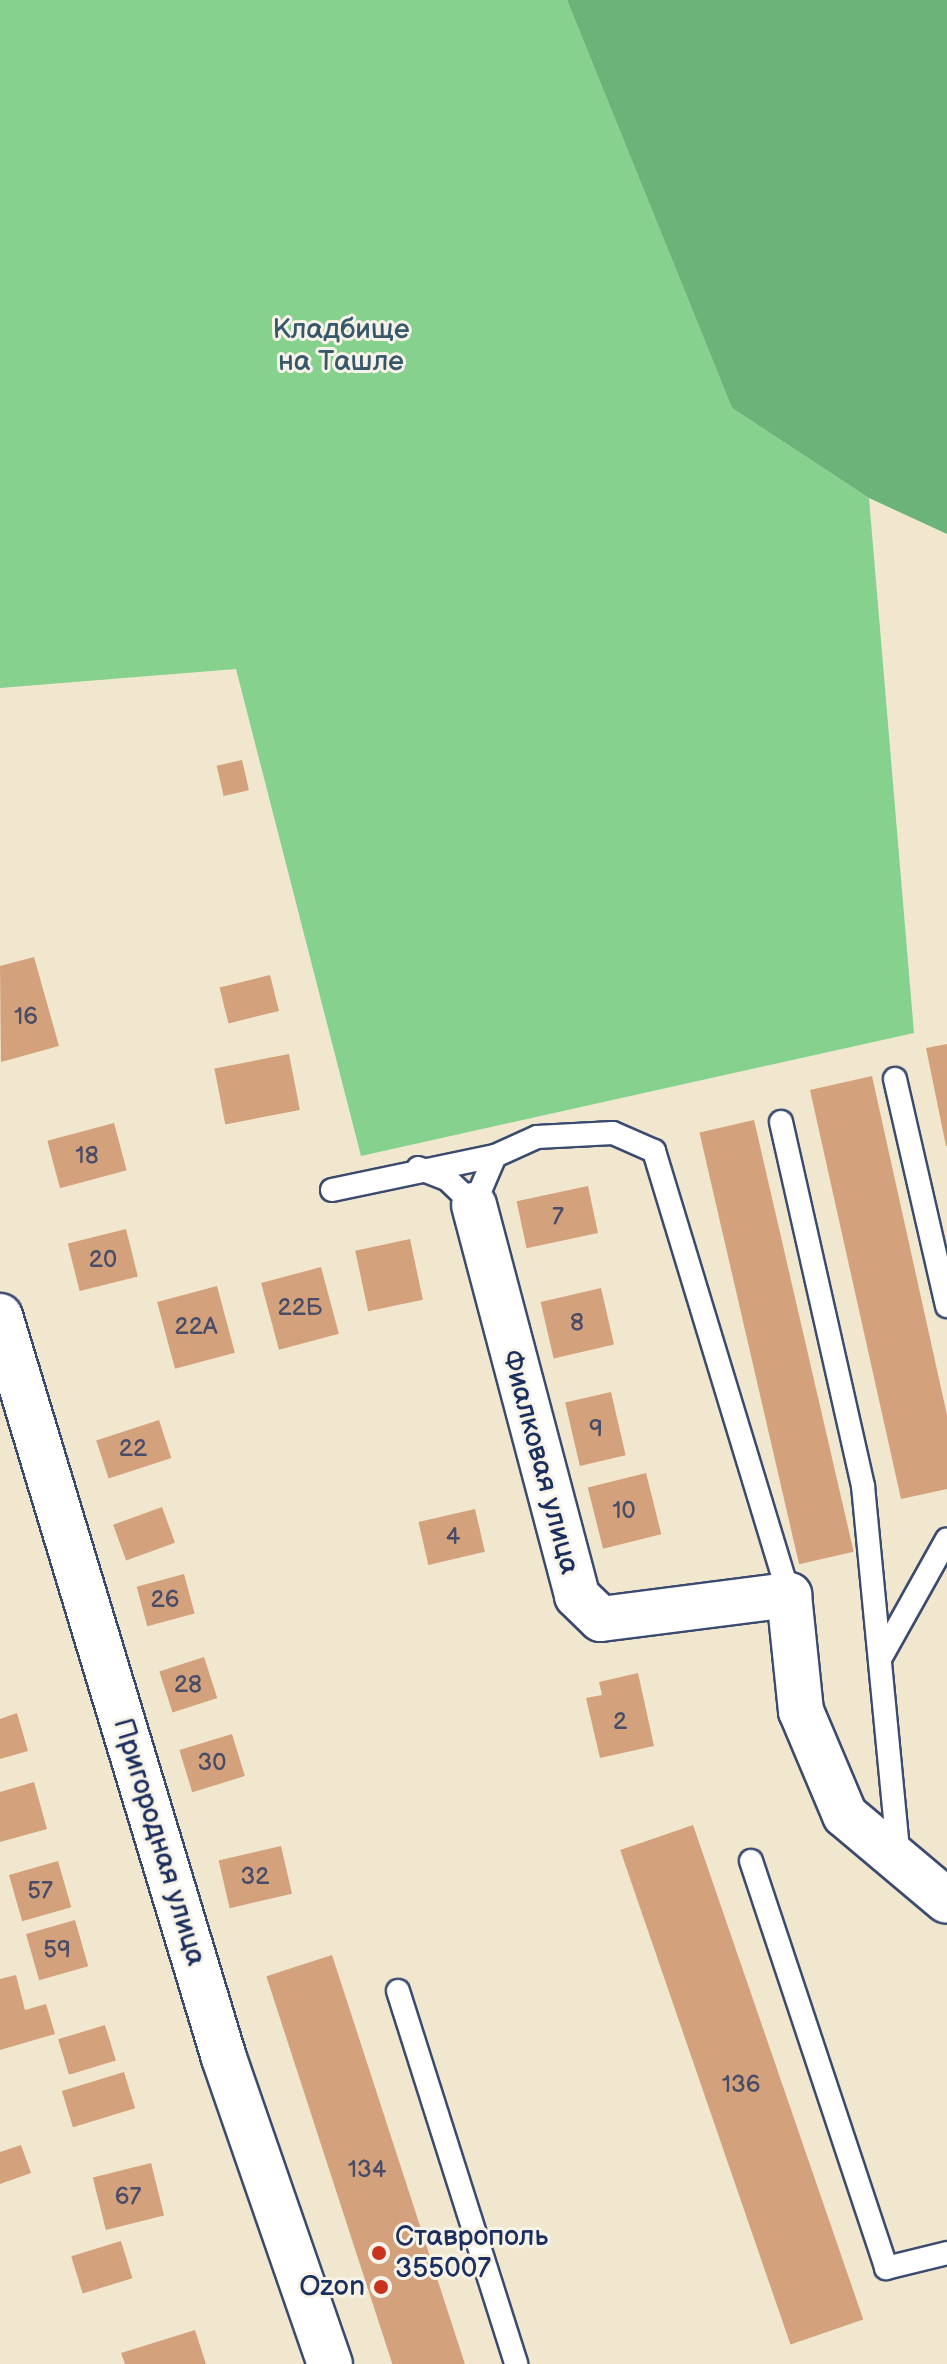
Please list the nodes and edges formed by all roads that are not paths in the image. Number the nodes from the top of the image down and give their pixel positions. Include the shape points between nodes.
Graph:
1 (895, 1079) dead end
2 (781, 1122) dead end
3 (495, 1156) junction
4 (417, 1168) junction
5 (332, 1190) dead end
6 (474, 1205) junction
7 (947, 1306) edge
8 (0, 1316) edge
9 (947, 1539) edge
10 (789, 1595) junction
11 (880, 1659) junction
12 (899, 1859) junction
13 (751, 1861) dead end
14 (947, 1901) edge
15 (398, 1991) dead end
16 (947, 2253) edge
17 (330, 2364) edge
18 (516, 2364) edge

1 - 7 lane
2 - 11 lane via 863,1486
3 - 4 lane
3 - 6 lane
3 - 10 lane via 537,1137 613,1133 654,1151
4 - 5 lane
4 - 6 lane via 447,1179
6 - 10 street, Фиалковая улица via 577,1596 601,1619
8 - 17 street, Пригородная улица via 224,2058
9 - 11 lane
10 - 12 street via 801,1711 845,1815
11 - 12 lane
12 - 14 street
13 - 16 lane via 886,2268
15 - 18 lane

